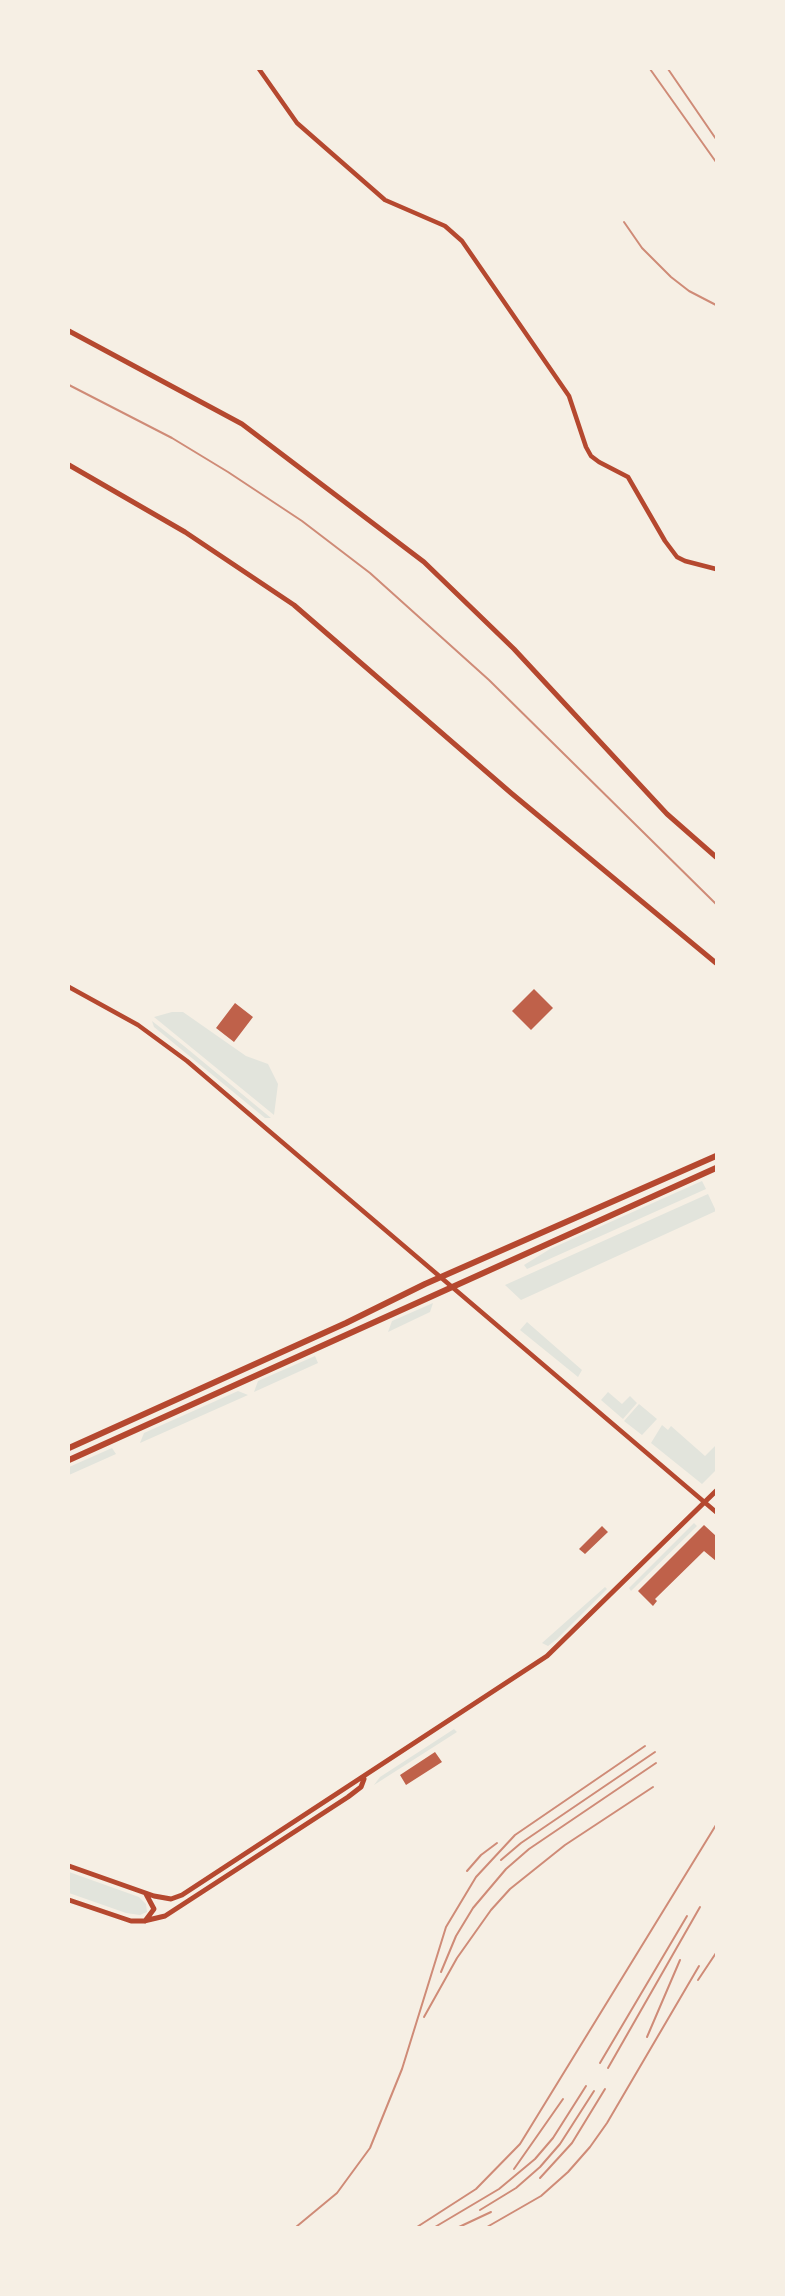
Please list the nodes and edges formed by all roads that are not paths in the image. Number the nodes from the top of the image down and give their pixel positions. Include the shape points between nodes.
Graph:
1 (259, 69) edge
2 (69, 331) edge
3 (69, 465) edge
4 (716, 569) edge
5 (716, 857) edge
6 (716, 963) edge
7 (69, 987) edge
8 (716, 1156) edge
9 (716, 1168) edge
10 (442, 1278) junction
11 (454, 1288) junction
12 (69, 1448) edge
13 (69, 1460) edge
14 (716, 1491) edge
15 (705, 1502) junction
16 (716, 1512) edge
17 (364, 1779) junction
18 (69, 1866) edge
19 (146, 1894) junction
20 (69, 1900) edge
21 (144, 1922) junction

1 - 4 street via 297,123 385,200 446,226 462,241 569,396 591,456 628,477 677,557
2 - 5 street via 242,424 424,562 514,650 642,788
3 - 6 street via 185,532 294,605
7 - 10 street via 128,1019 187,1061
8 - 10 main road
9 - 11 main road
10 - 11 street
10 - 12 main road
11 - 13 main road
11 - 15 street
14 - 15 street
15 - 16 street
15 - 17 street via 547,1656
17 - 19 street via 355,1779 182,1895 171,1899
17 - 21 street via 361,1787 348,1797 186,1904
18 - 19 street
19 - 21 street via 154,1909
20 - 21 street via 119,1918

